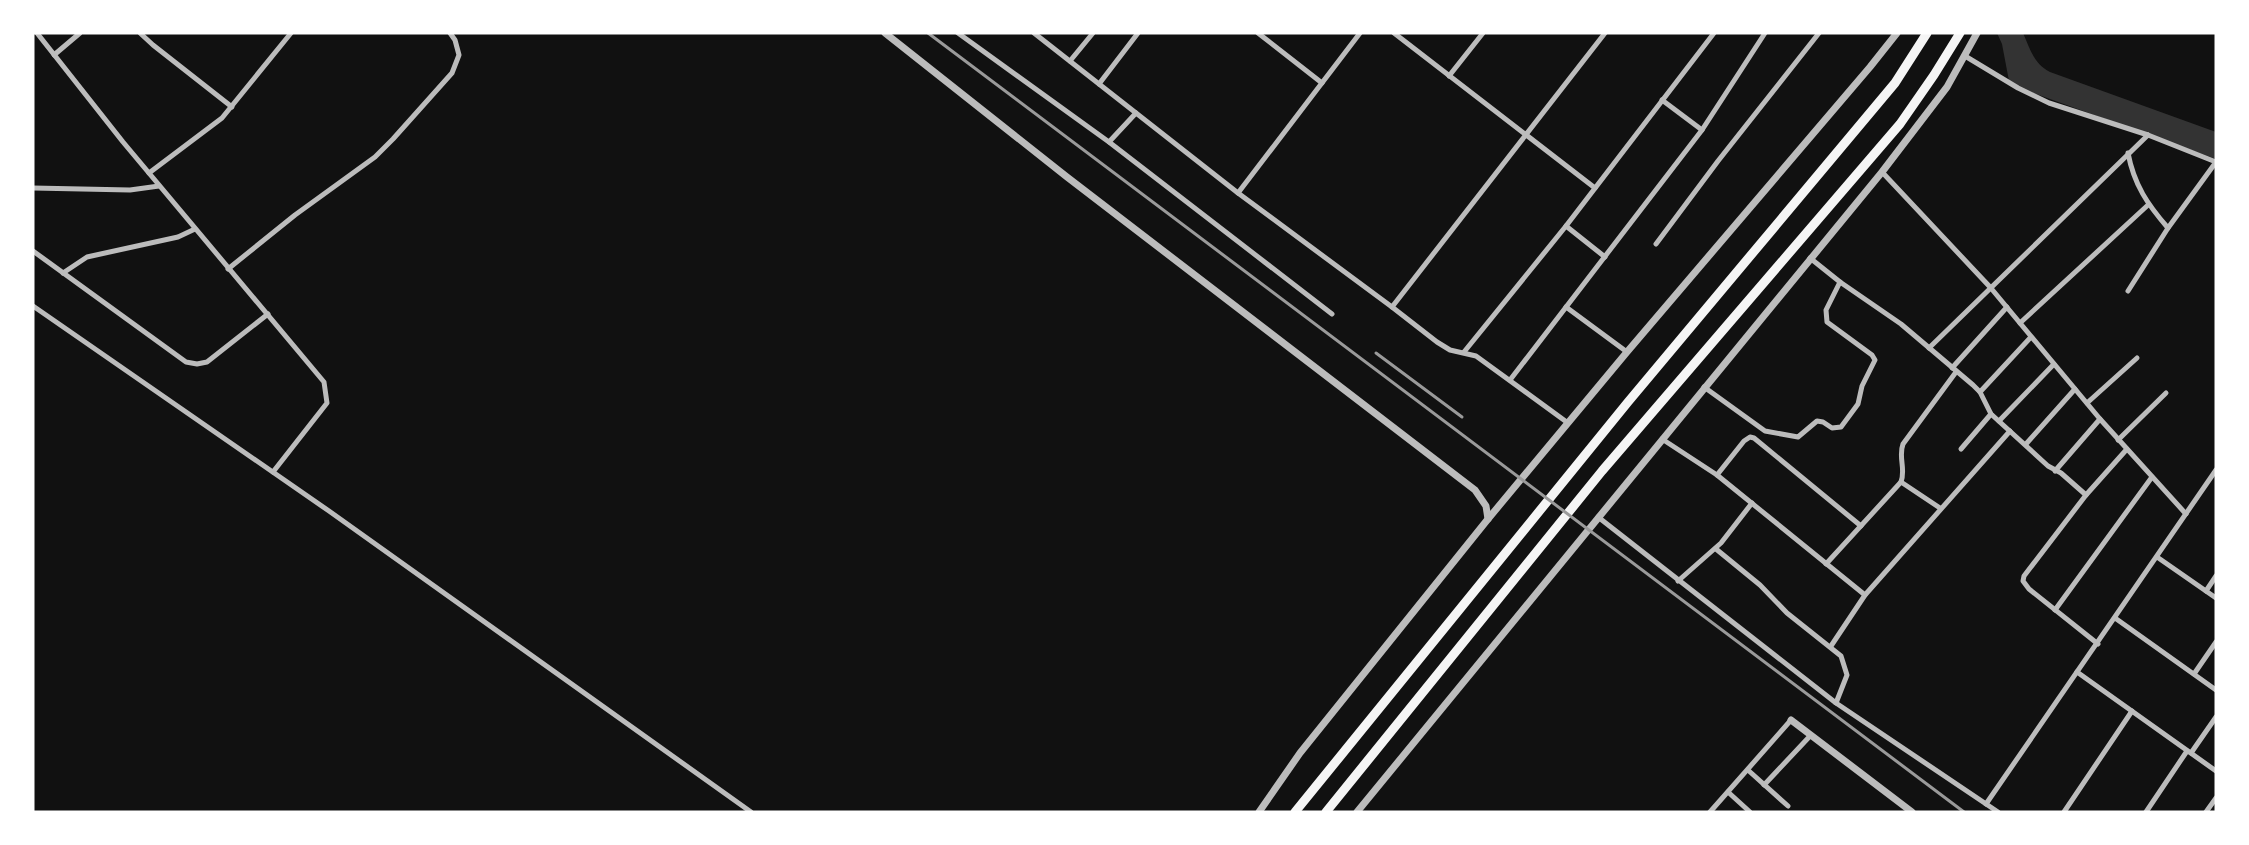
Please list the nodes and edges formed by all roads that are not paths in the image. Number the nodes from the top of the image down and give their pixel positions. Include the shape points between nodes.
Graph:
1 (37, 33) edge
2 (80, 33) edge
3 (140, 33) edge
4 (291, 33) edge
5 (450, 33) edge
6 (885, 33) edge
7 (958, 33) edge
8 (1034, 33) edge
9 (1093, 33) edge
10 (1138, 33) edge
11 (1258, 33) edge
12 (1360, 33) edge
13 (1394, 33) edge
14 (1483, 33) edge
15 (1605, 33) edge
16 (1714, 33) edge
17 (1765, 33) edge
18 (1819, 33) edge
19 (1897, 33) edge
20 (1927, 33) edge
21 (1960, 33) edge
22 (1977, 33) edge
23 (54, 55) junction
24 (1965, 56) junction
25 (1070, 61) junction
26 (1449, 76) junction
27 (1322, 82) junction
28 (1099, 84) junction
29 (1662, 100) junction
30 (232, 107) junction
31 (1136, 113) junction
32 (1702, 130) junction
33 (2148, 135) junction
34 (1526, 136) junction
35 (1109, 142) junction
36 (2128, 153) junction
37 (2216, 162) edge
38 (1882, 172) junction
39 (148, 173) junction
40 (159, 186) junction
41 (33, 188) edge
42 (1595, 188) junction
43 (1238, 193) junction
44 (2148, 206) junction
45 (1566, 226) junction
46 (2168, 228) junction
47 (195, 229) junction
48 (1656, 244) dead end
49 (33, 251) edge
50 (1605, 257) junction
51 (1810, 258) junction
52 (228, 269) junction
53 (63, 273) junction
54 (1840, 282) junction
55 (1990, 287) junction
56 (2128, 291) dead end
57 (33, 306) edge
58 (1392, 307) junction
59 (1566, 307) junction
60 (2007, 307) junction
61 (268, 314) junction
62 (1332, 314) dead end
63 (2020, 323) junction
64 (2031, 337) junction
65 (1929, 348) junction
66 (1464, 352) junction
67 (1627, 352) junction
68 (2137, 358) dead end
69 (2054, 364) junction
70 (1954, 370) junction
71 (1510, 380) junction
72 (1704, 387) junction
73 (2075, 389) junction
74 (1980, 392) junction
75 (2166, 393) dead end
76 (2086, 403) junction
77 (1991, 414) junction
78 (2100, 419) junction
79 (1998, 421) junction
80 (1568, 423) junction
81 (2010, 431) junction
82 (1662, 439) junction
83 (2118, 440) junction
84 (2026, 444) junction
85 (1961, 449) dead end
86 (2127, 450) junction
87 (2216, 470) edge
88 (2055, 471) junction
89 (273, 472) junction
90 (1717, 475) junction
91 (2152, 477) junction
92 (1901, 482) junction
93 (2086, 495) junction
94 (1752, 503) junction
95 (1940, 508) junction
96 (2186, 514) junction
97 (1598, 517) junction
98 (1488, 519) junction
99 (1861, 526) junction
100 (1716, 549) junction
101 (2157, 557) junction
102 (1826, 564) junction
103 (2216, 576) edge
104 (1678, 581) junction
105 (2206, 591) junction
106 (1865, 595) junction
107 (2216, 598) edge
108 (2055, 610) junction
109 (2115, 618) junction
110 (2216, 642) edge
111 (2098, 644) junction
112 (1831, 646) junction
113 (2077, 672) junction
114 (2194, 674) junction
115 (2216, 690) edge
116 (1836, 702) junction
117 (2132, 711) junction
118 (2216, 717) edge
119 (1791, 720) joint
120 (1811, 735) junction
121 (2189, 752) junction
122 (1749, 771) junction
123 (2216, 771) edge
124 (1764, 785) junction
125 (1728, 792) junction
126 (2216, 798) edge
127 (1986, 804) junction
128 (1788, 806) dead end
129 (751, 812) edge
130 (1259, 812) edge
131 (1295, 812) edge
132 (1326, 812) edge
133 (1357, 812) edge
134 (1710, 812) edge
135 (1750, 812) edge
136 (1912, 812) edge
137 (1998, 812) edge
138 (2064, 812) edge
139 (2146, 812) edge
140 (2206, 812) edge

1 - 23 street
2 - 23 street
3 - 30 street
4 - 30 street
5 - 52 street via 459,55 452,73 393,139
6 - 98 street via 1475,490 1486,506
7 - 35 street
8 - 25 street
9 - 25 street
10 - 28 street
11 - 27 street
12 - 27 street
13 - 26 street
14 - 26 street
15 - 34 street
16 - 29 street
17 - 32 street
18 - 48 street
19 - 67 street
20 - 131 highway via 1895,83
21 - 132 highway via 1900,124 1602,471
22 - 24 street
23 - 39 street
24 - 33 street via 2049,103
24 - 38 street via 1947,87
25 - 28 street
26 - 34 street
27 - 43 street
28 - 31 street
29 - 32 street
29 - 42 street
30 - 39 street
31 - 35 street
31 - 43 street
32 - 50 street
33 - 36 street
33 - 37 street
34 - 42 street
34 - 58 street
35 - 62 street
36 - 44 street via 2135,181
36 - 55 street
37 - 46 street
38 - 51 street
38 - 55 street
39 - 40 street
40 - 41 street via 130,190
40 - 47 street
42 - 45 street
43 - 58 street
44 - 46 street
44 - 63 street
45 - 50 street
45 - 66 street
46 - 56 street
47 - 52 street
47 - 53 street via 178,237 87,257
49 - 53 street
50 - 59 street
51 - 54 street
51 - 72 street
52 - 61 street
53 - 61 street via 186,362 207,363
54 - 65 street
54 - 72 street via 1826,310 1827,322 1875,360 1858,404 1841,427 1832,428 1817,421 1798,437 1765,431
55 - 60 street
55 - 65 street
57 - 89 street
58 - 66 street via 1443,347
59 - 67 street
59 - 71 street
60 - 63 street
60 - 70 street
61 - 89 street via 324,382 327,392 327,403
63 - 64 street
64 - 69 street
64 - 74 street
65 - 70 street
66 - 71 street
67 - 80 street
68 - 76 street
69 - 73 street
69 - 79 street
70 - 74 street
70 - 92 street via 1903,444
71 - 80 street
72 - 82 street
73 - 76 street
73 - 84 street
74 - 77 street
75 - 83 street
76 - 78 street
77 - 79 street
77 - 85 street
78 - 83 street
78 - 88 street
79 - 81 street
80 - 98 street
81 - 84 street
81 - 95 street
82 - 90 street
82 - 97 street
83 - 86 street
84 - 88 street
86 - 91 street
86 - 93 street
87 - 96 street
88 - 93 street
89 - 129 street
90 - 94 street
90 - 99 street via 1744,441 1754,438
91 - 96 street
91 - 108 street
92 - 95 street
92 - 99 street
93 - 108 street via 2024,576 2025,586
94 - 100 street
94 - 102 street
95 - 106 street
96 - 101 street
97 - 104 street
97 - 133 street
98 - 130 street via 1300,753
99 - 102 street
100 - 104 street
100 - 112 street via 1787,613
101 - 105 street
101 - 109 street
102 - 106 street
103 - 105 street
104 - 116 street
105 - 107 street
106 - 112 street
108 - 111 street
109 - 111 street
109 - 114 street
110 - 114 street
111 - 113 street
112 - 116 street via 1846,668
113 - 117 street
113 - 127 street
114 - 115 street
116 - 127 street
117 - 121 street
117 - 138 street
118 - 121 street
119 - 120 street
119 - 122 street
120 - 124 street
120 - 136 street
121 - 123 street
121 - 139 street
122 - 124 street
122 - 125 street
124 - 128 street
125 - 134 street
125 - 135 street
126 - 140 street
127 - 137 street

